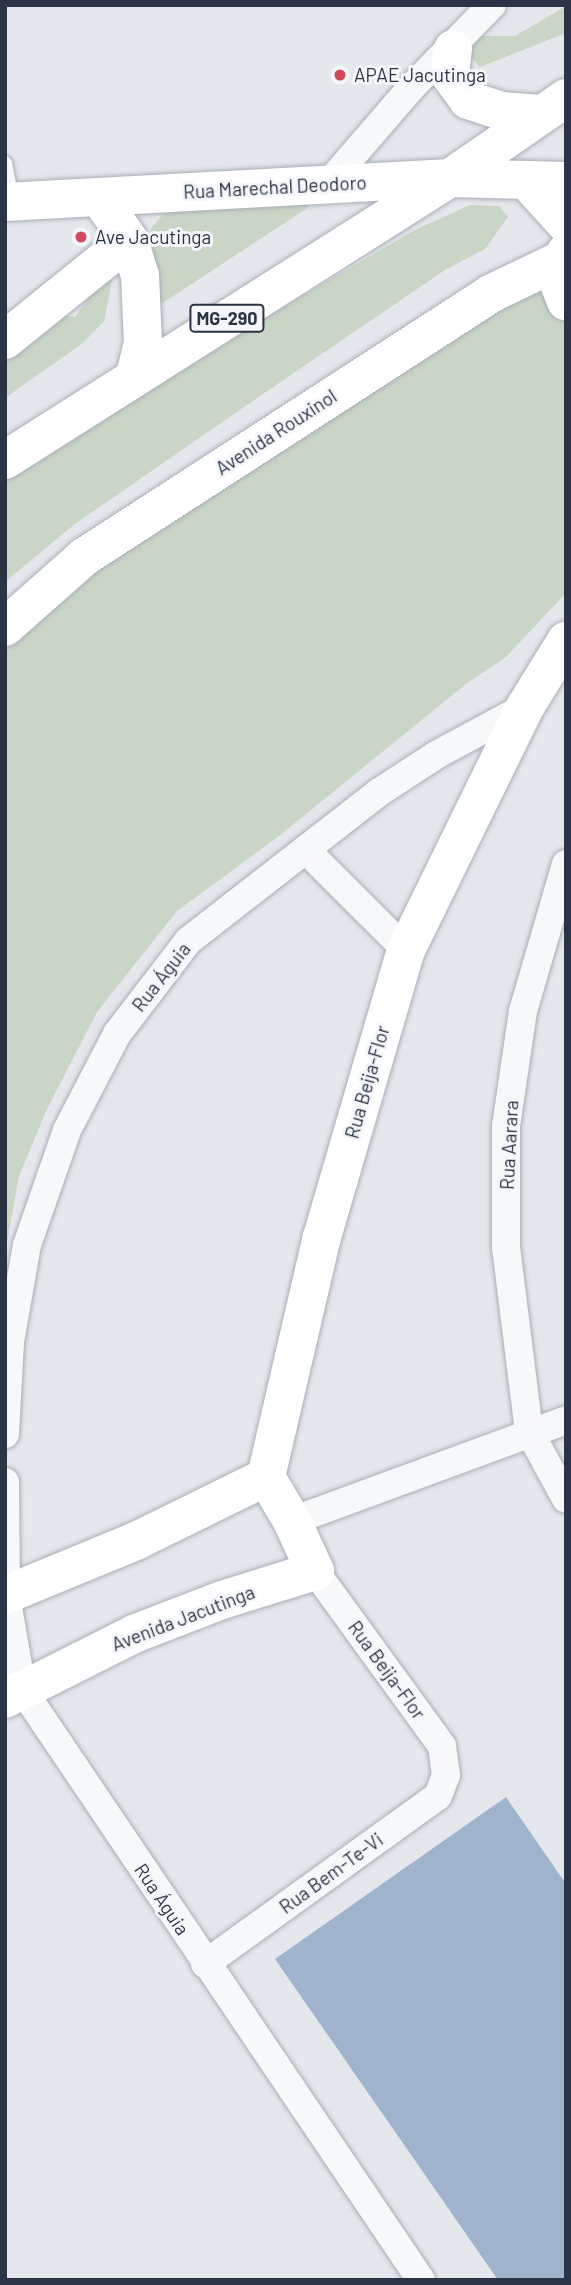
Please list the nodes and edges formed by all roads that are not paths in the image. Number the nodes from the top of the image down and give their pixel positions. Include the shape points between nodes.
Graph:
1 (492, 5) edge
2 (453, 49) junction
3 (554, 106) edge
4 (5, 163) edge
5 (450, 178) junction
6 (527, 181) junction
7 (566, 181) edge
8 (328, 184) junction
9 (99, 197) junction
10 (9, 202) edge
11 (129, 240) junction
12 (564, 245) edge
13 (566, 301) edge
14 (5, 340) edge
15 (135, 376) junction
16 (5, 460) edge
17 (5, 627) edge
18 (566, 641) edge
19 (525, 707) junction
20 (307, 851) junction
21 (566, 864) edge
22 (406, 950) junction
23 (566, 1420) edge
24 (529, 1431) junction
25 (5, 1434) edge
26 (266, 1477) junction
27 (5, 1482) edge
28 (566, 1499) edge
29 (292, 1521) junction
30 (314, 1571) junction
31 (5, 1595) edge
32 (14, 1694) edge
33 (446, 1774) joint
34 (205, 1964) junction
35 (421, 2280) edge

1 - 2 street
2 - 3 main road via 450,75 468,100 501,111
2 - 8 street via 409,90
3 - 5 main road, MG-290
4 - 10 lane
5 - 6 main road, Rua Marechal Deodoro
5 - 8 main road, Rua Marechal Deodoro
5 - 15 main road, MG-290
6 - 7 main road, Rua Marechal Deodoro
6 - 12 main road
8 - 9 main road, Rua Marechal Deodoro
9 - 10 main road, Rua Marechal Deodoro
9 - 11 main road
11 - 14 main road
11 - 15 main road via 141,275 144,320
12 - 13 main road via 557,278
12 - 17 main road, Avenida Rouxinol via 83,557
15 - 16 main road, MG-290
18 - 19 main road, Rua Águia
19 - 20 street, Rua Águia via 436,755 378,793
19 - 22 main road, Rua Beija-Flor
20 - 22 street
20 - 25 street, Rua Águia via 188,940 117,1034 67,1130 27,1245 10,1342
21 - 24 street, Rua Aarara via 523,1011 506,1126 506,1247
22 - 26 main road, Rua Beija-Flor via 322,1237
23 - 24 street
24 - 28 street
24 - 29 street
26 - 29 main road
26 - 31 main road via 136,1541
27 - 31 street, Rua Águia
29 - 30 main road
30 - 32 main road, Avenida Jacutinga via 134,1634
30 - 33 street, Rua Beija-Flor via 442,1746
31 - 32 street, Rua Águia
32 - 34 street, Rua Águia
33 - 34 street, Rua Bem-Te-Vi via 438,1797
34 - 35 street, Rua Águia

